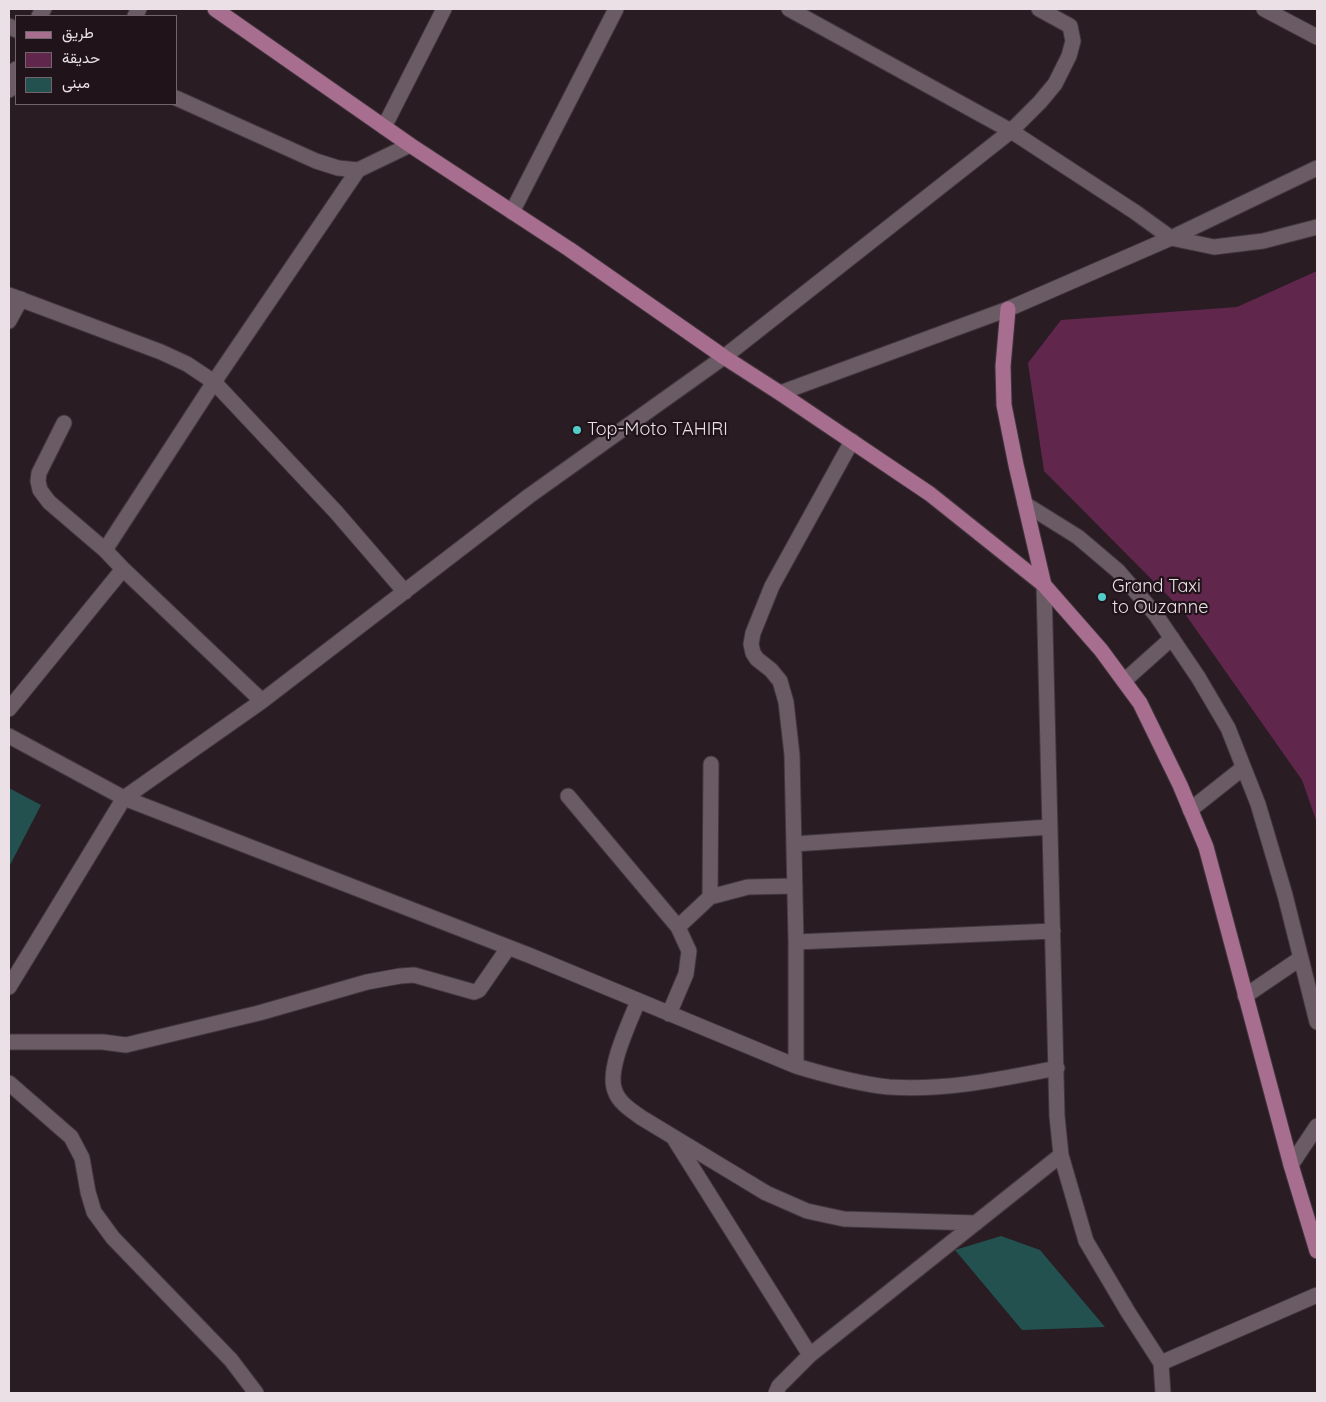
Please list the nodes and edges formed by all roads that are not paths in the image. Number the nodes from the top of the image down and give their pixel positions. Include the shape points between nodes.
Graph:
1 (215, 9) edge
2 (444, 9) edge
3 (616, 9) edge
4 (789, 9) edge
5 (1038, 9) edge
6 (1264, 9) edge
7 (1317, 38) edge
8 (15, 72) edge
9 (9, 90) edge
10 (178, 99) edge
11 (384, 127) junction
12 (1011, 131) junction
13 (410, 145) junction
14 (1317, 168) edge
15 (358, 170) junction
16 (512, 212) junction
17 (1317, 227) edge
18 (1171, 238) junction
19 (15, 297) edge
20 (1008, 309) junction
21 (9, 322) edge
22 (724, 357) junction
23 (214, 382) junction
24 (780, 393) junction
25 (64, 423) dead end
26 (852, 441) junction
27 (1025, 504) junction
28 (105, 550) junction
29 (123, 570) junction
30 (1044, 585) junction
31 (405, 592) junction
32 (1172, 638) junction
33 (1124, 681) junction
34 (262, 701) junction
35 (9, 709) edge
36 (9, 736) edge
37 (711, 764) dead end
38 (1243, 768) junction
39 (568, 796) dead end
40 (124, 798) junction
41 (1190, 810) junction
42 (1050, 827) junction
43 (794, 844) junction
44 (795, 886) junction
45 (710, 898) junction
46 (678, 927) junction
47 (1053, 931) junction
48 (796, 942) junction
49 (508, 948) junction
50 (1301, 958) junction
51 (9, 987) edge
52 (1246, 996) junction
53 (638, 1001) junction
54 (669, 1014) junction
55 (1317, 1022) edge
56 (9, 1042) edge
57 (796, 1066) junction
58 (1057, 1068) junction
59 (9, 1083) edge
60 (1317, 1126) edge
61 (674, 1137) junction
62 (1061, 1155) junction
63 (1291, 1165) junction
64 (976, 1223) junction
65 (1317, 1251) edge
66 (1317, 1295) edge
67 (810, 1355) junction
68 (1161, 1363) junction
69 (256, 1393) edge
70 (776, 1393) edge
71 (1163, 1393) edge

1 - 11 main road
2 - 11 street
3 - 16 street
4 - 12 street
5 - 12 street via 1070,26 1073,40 1055,84
6 - 7 street
8 - 9 street
10 - 15 street via 316,160 338,168
11 - 13 main road
12 - 18 street
12 - 22 street
13 - 15 street
13 - 16 main road
14 - 18 street
15 - 23 street
16 - 22 main road
17 - 18 street via 1262,241 1214,247
18 - 20 street
19 - 21 street
19 - 23 street via 161,352
20 - 24 street
20 - 27 main road via 1003,366 1004,405
22 - 24 main road
22 - 31 street via 529,496
23 - 28 street
23 - 31 street via 336,512
24 - 26 main road
25 - 28 street via 39,472 40,490 49,502
26 - 30 main road via 930,494
26 - 43 street via 772,586 752,633 751,644 756,659 771,670 784,692 792,756
27 - 30 main road
27 - 32 street via 1078,537 1118,571
28 - 29 street
29 - 34 street
29 - 35 street
30 - 33 main road
30 - 42 street
31 - 34 street
32 - 33 street
32 - 38 street via 1228,728
33 - 41 main road via 1140,704
34 - 40 street
36 - 40 street
37 - 45 street
38 - 41 street
38 - 50 street via 1258,804
39 - 46 street
40 - 49 street
40 - 51 street
41 - 52 main road via 1206,847
42 - 43 street
42 - 47 street
43 - 44 street
44 - 45 street via 748,887
44 - 48 street
45 - 46 street
46 - 54 street via 689,950 686,974
47 - 48 street
47 - 58 street
48 - 57 street
49 - 53 street
49 - 56 street via 479,990 474,992 414,975 400,976 126,1044
50 - 52 street
50 - 55 street
52 - 63 main road
53 - 54 street
53 - 61 street via 614,1064 612,1079 615,1091 625,1105
54 - 57 street
57 - 58 street via 889,1087 976,1084
58 - 62 street
59 - 69 street via 71,1137 82,1158 94,1212 126,1252 232,1360
60 - 63 street
61 - 64 street via 766,1193 807,1212 844,1219
61 - 67 street
62 - 64 street
62 - 68 street via 1086,1241
63 - 65 main road
64 - 67 street
66 - 68 street
67 - 70 street
68 - 71 street

